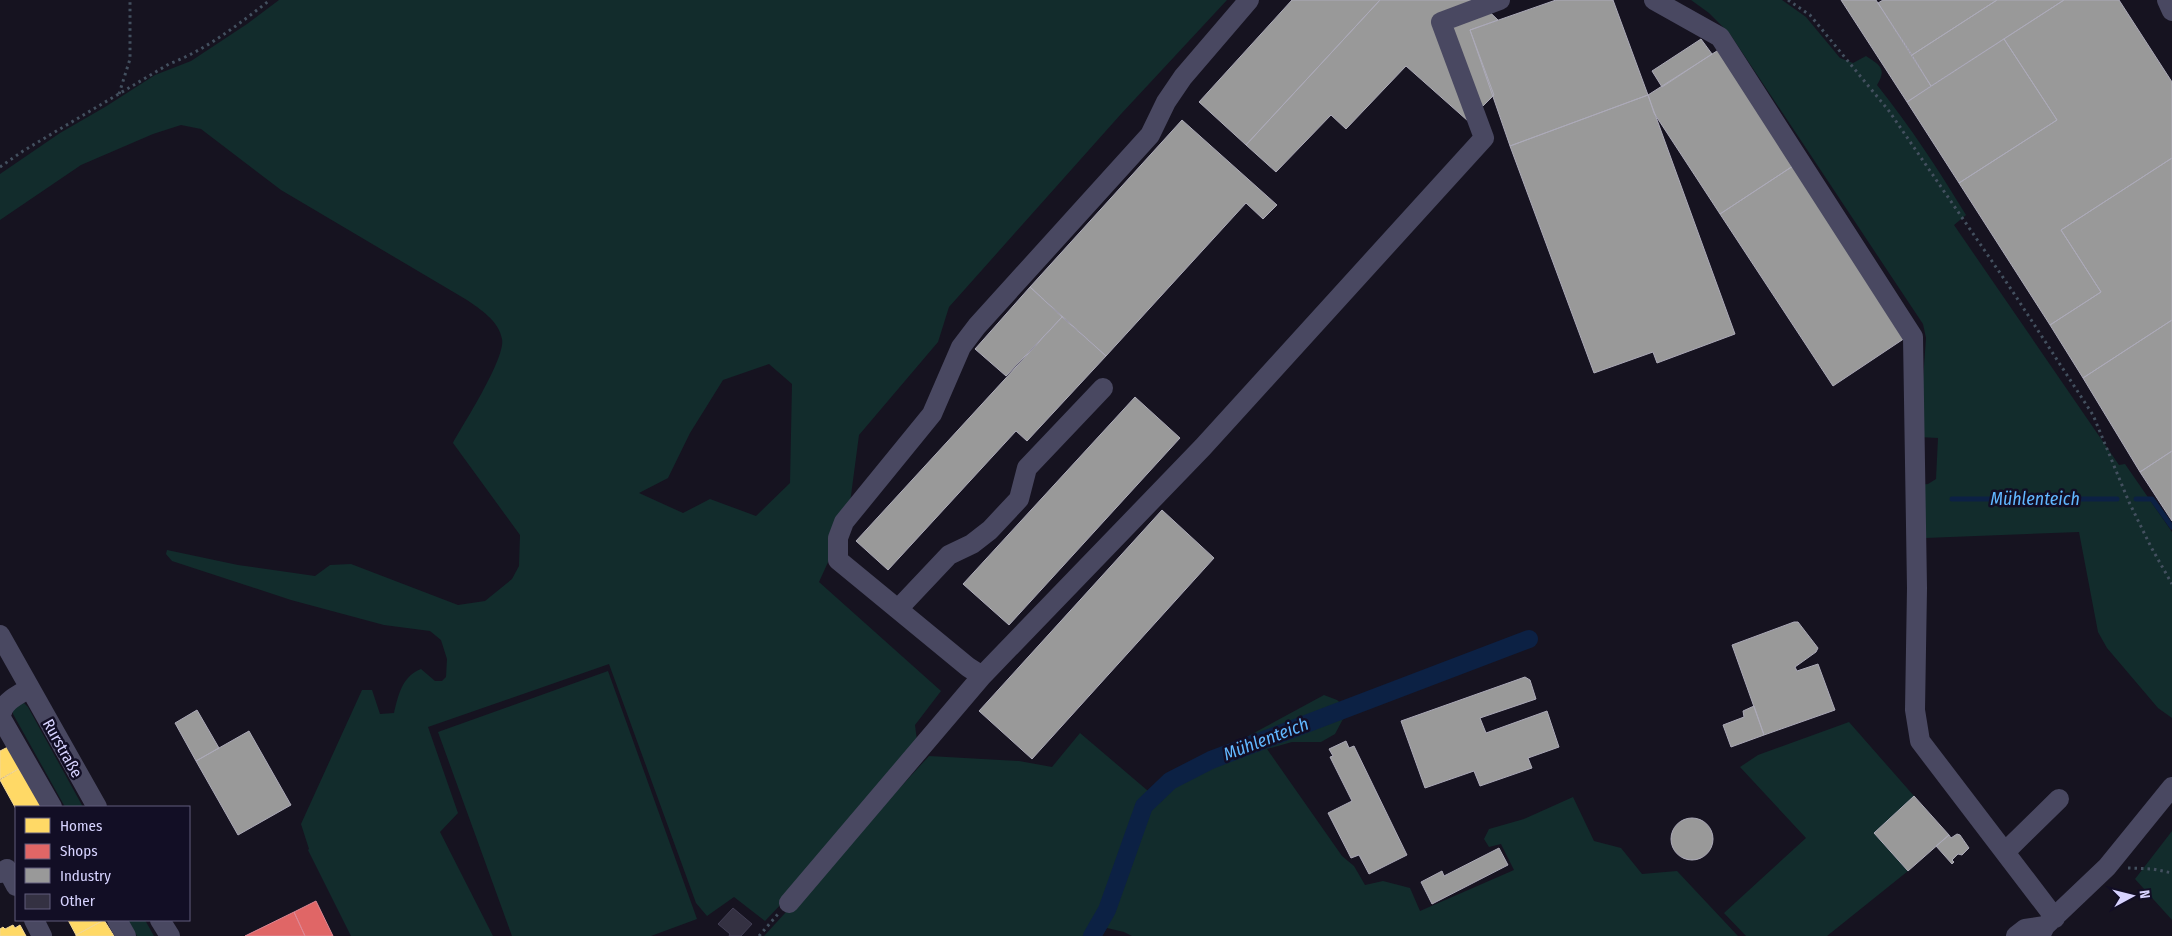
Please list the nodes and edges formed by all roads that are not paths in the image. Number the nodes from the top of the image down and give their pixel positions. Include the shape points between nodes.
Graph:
1 (1248, 0) edge
2 (1500, 0) edge
3 (1654, 0) edge
4 (2167, 0) edge
5 (2172, 11) edge
6 (1102, 388) dead end
7 (898, 609) junction
8 (0, 635) edge
9 (982, 676) junction
10 (30, 688) junction
11 (5, 699) edge
12 (2172, 787) edge
13 (2059, 800) dead end
14 (51, 806) edge
15 (96, 806) edge
16 (2005, 852) junction
17 (789, 903) road end
18 (34, 921) edge
19 (118, 921) edge
20 (161, 921) edge
21 (2047, 927) edge
22 (42, 936) edge
23 (126, 936) edge
24 (170, 936) edge
25 (2016, 936) edge

1 - 7 street via 1183,77 1150,135 978,326 961,348 932,414 844,522 838,538 838,560
2 - 9 street via 1441,22 1484,138 1203,447
3 - 16 street via 1720,37 1913,337 1917,588 1915,710 1920,741
4 - 5 street
6 - 7 street via 1028,468 1019,499 990,530 972,544 949,555
7 - 9 street
8 - 10 street, Rurstraße
9 - 17 street
10 - 11 street
10 - 15 street, Rurstraße
11 - 14 street via 1,718
12 - 21 street via 2107,866
13 - 16 street
16 - 21 street
18 - 22 street
19 - 23 street
20 - 24 street
21 - 25 street via 2025,928

